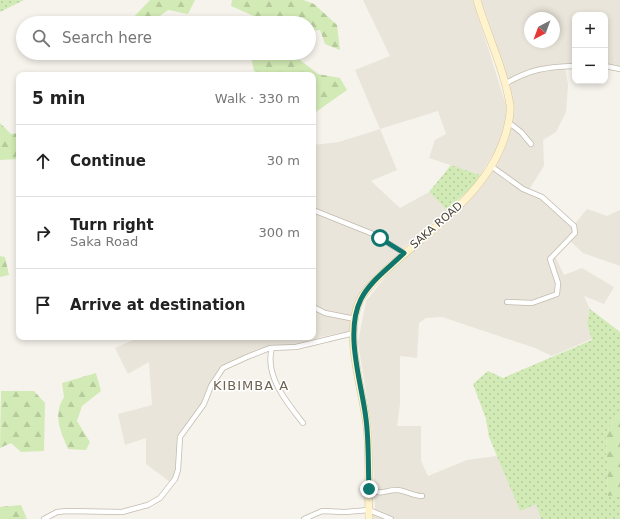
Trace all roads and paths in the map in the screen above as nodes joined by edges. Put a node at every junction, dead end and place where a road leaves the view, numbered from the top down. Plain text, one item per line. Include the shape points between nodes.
1 (477, 0) edge
2 (572, 66) edge
3 (608, 67) edge
4 (620, 69) edge
5 (505, 84) junction
6 (508, 122) junction
7 (530, 144) dead end
8 (491, 166) junction
9 (316, 211) edge
10 (404, 253) junction
11 (507, 302) dead end
12 (316, 308) edge
13 (355, 319) junction
14 (354, 333) junction
15 (272, 348) junction
16 (303, 423) dead end
17 (369, 489) junction
18 (422, 496) dead end
19 (369, 510) junction
20 (44, 519) edge
21 (304, 519) edge
22 (369, 519) edge
23 (391, 519) edge

1 - 5 main road, SAKA ROAD
2 - 5 street via 549,67 523,73
3 - 4 street
5 - 6 main road, SAKA ROAD via 510,105
6 - 7 street via 521,132
6 - 8 main road, SAKA ROAD via 502,147
8 - 10 main road, SAKA ROAD via 473,193
8 - 11 street via 523,189 542,197 574,226 575,233 550,258 558,283 557,294 532,303
9 - 10 street via 373,234
10 - 13 main road, SAKA ROAD via 368,288 361,299
12 - 13 street via 325,313
13 - 14 main road, SAKA ROAD
14 - 15 street via 296,347
14 - 17 main road, SAKA ROAD via 367,431
15 - 16 street via 269,358 275,378 283,396
15 - 20 street via 223,368 211,386 204,404 180,437 178,470 169,489 160,498 148,505 122,512 75,510 58,512
17 - 18 street via 379,494 396,490 413,496
17 - 19 main road, SAKA ROAD
19 - 21 street via 322,511
19 - 22 main road, SAKA ROAD
19 - 23 street

